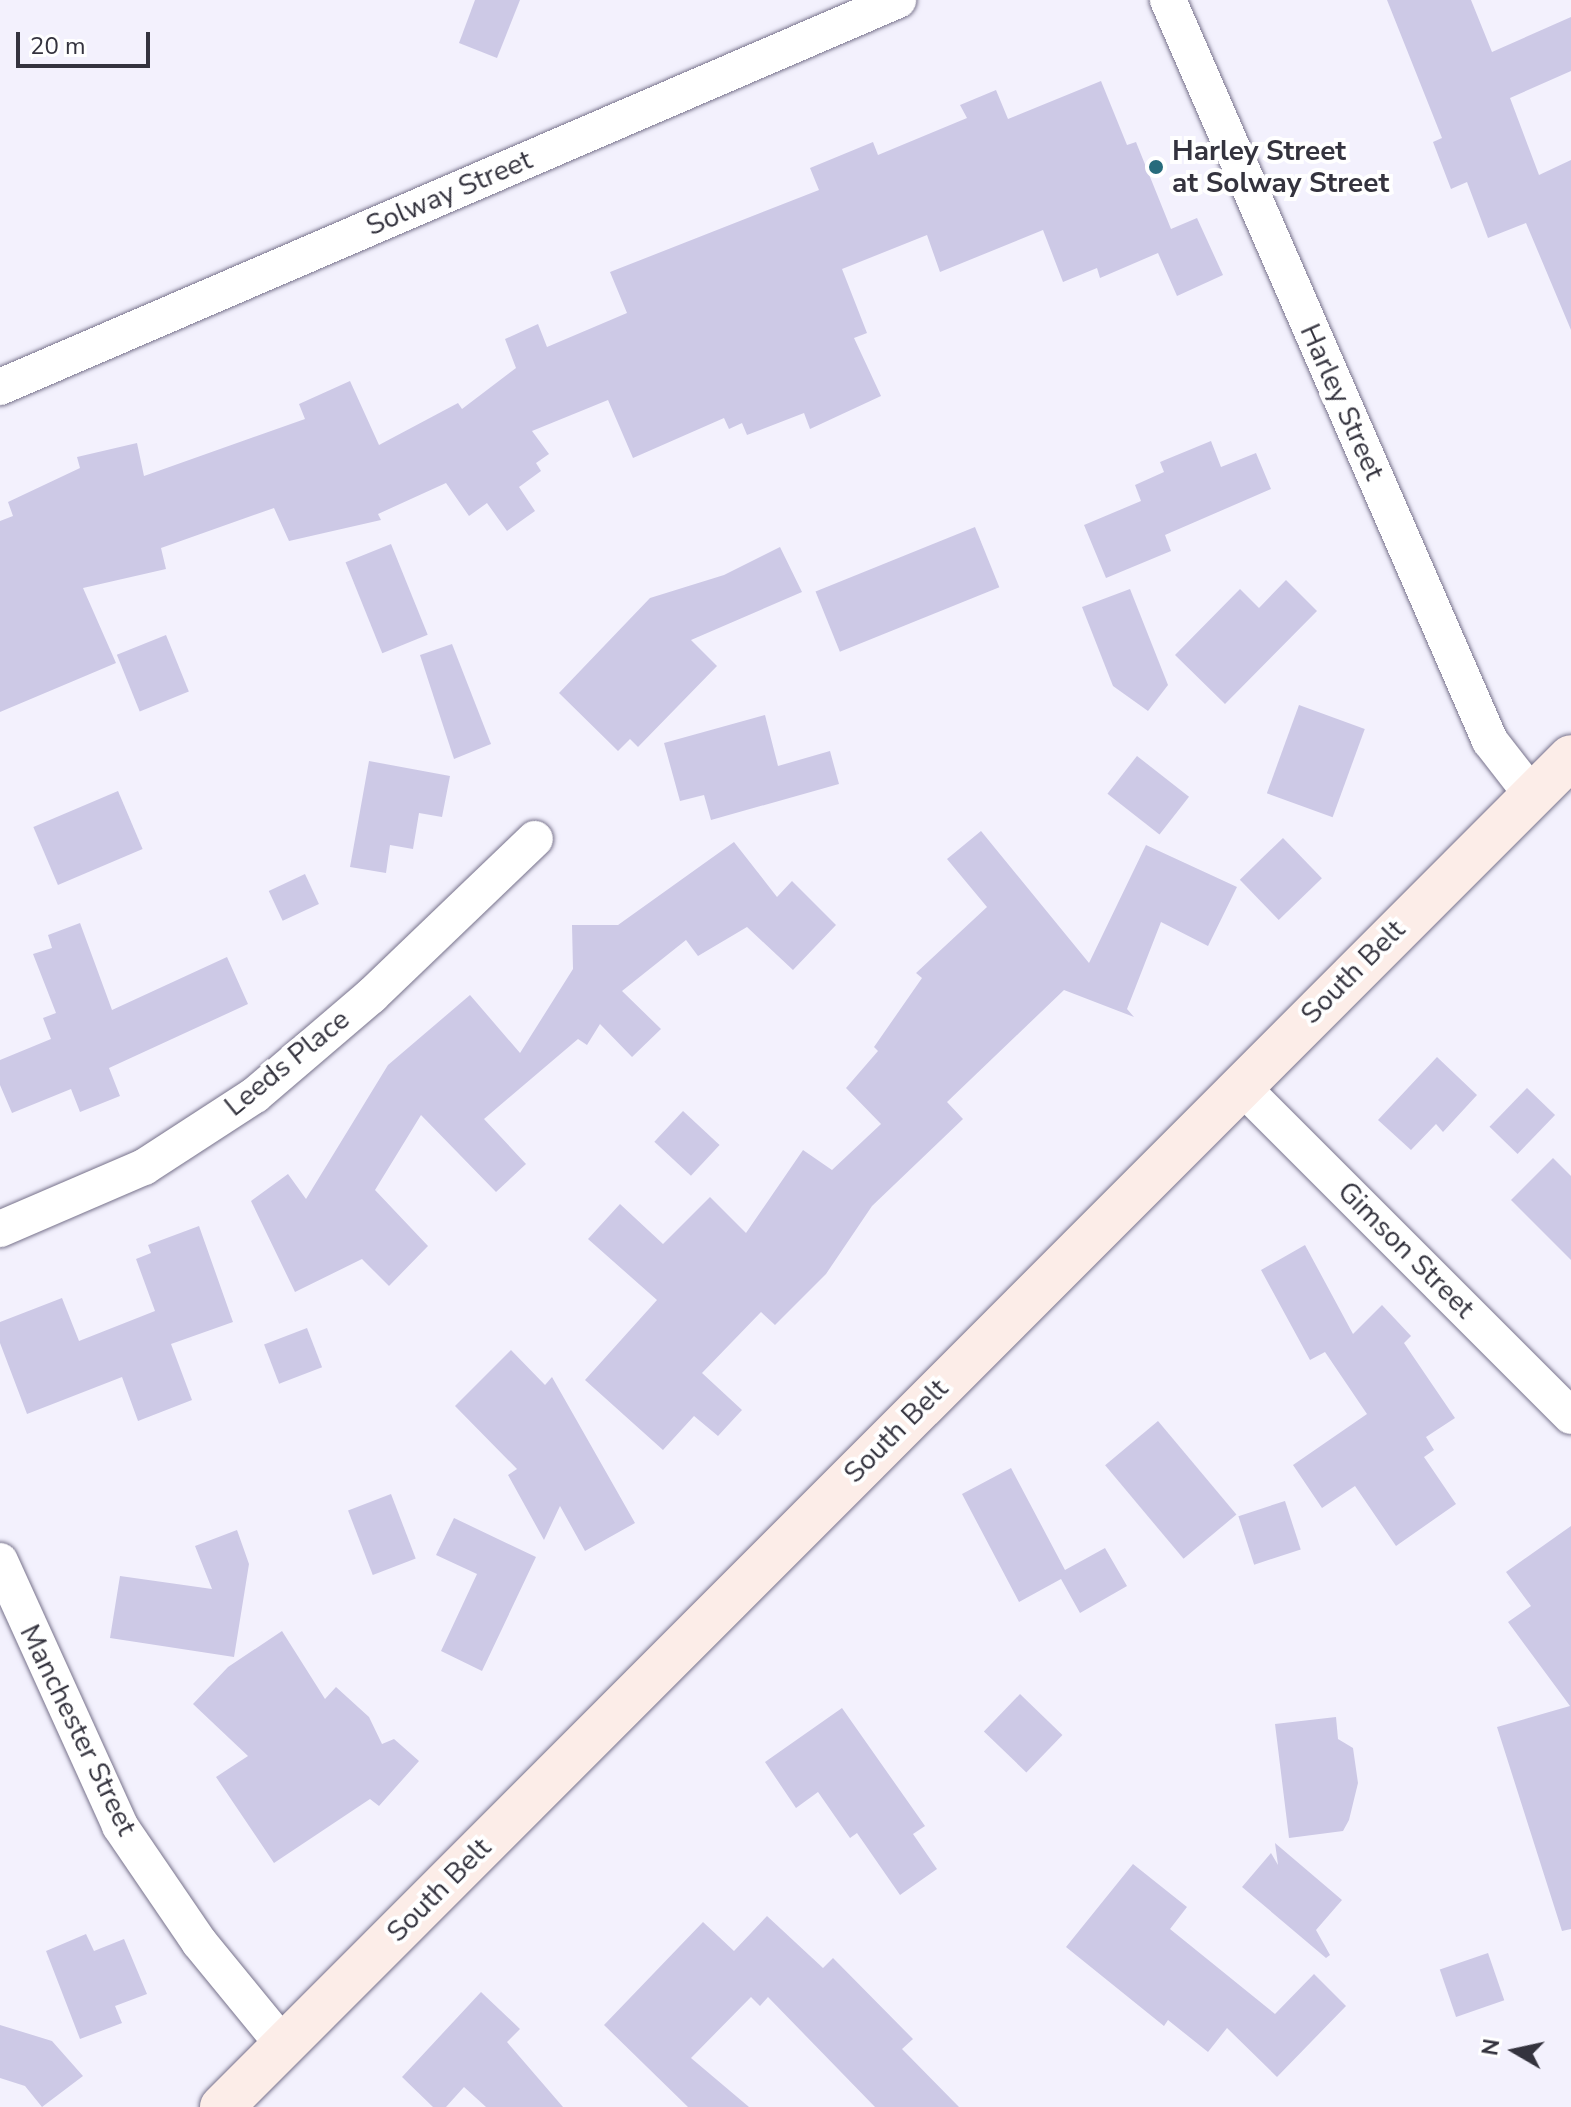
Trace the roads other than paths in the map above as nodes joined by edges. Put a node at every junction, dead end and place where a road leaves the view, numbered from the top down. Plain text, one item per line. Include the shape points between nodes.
1 (898, 0) edge
2 (1168, 0) edge
3 (0, 387) edge
4 (1571, 757) edge
5 (1532, 795) junction
6 (535, 839) dead end
7 (1240, 1085) junction
8 (0, 1229) edge
9 (1571, 1416) edge
10 (0, 1561) edge
11 (284, 2046) junction
12 (222, 2107) edge

1 - 3 street, Solway Street
2 - 5 street, Harley Street via 1490,741
4 - 5 street, South Belt
5 - 7 street, South Belt
6 - 8 street, Leeds Place via 371,996 255,1095 144,1167
7 - 9 street, Gimson Street
7 - 11 street, South Belt
10 - 11 street, Manchester Street via 120,1826 199,1942
11 - 12 street, South Belt

